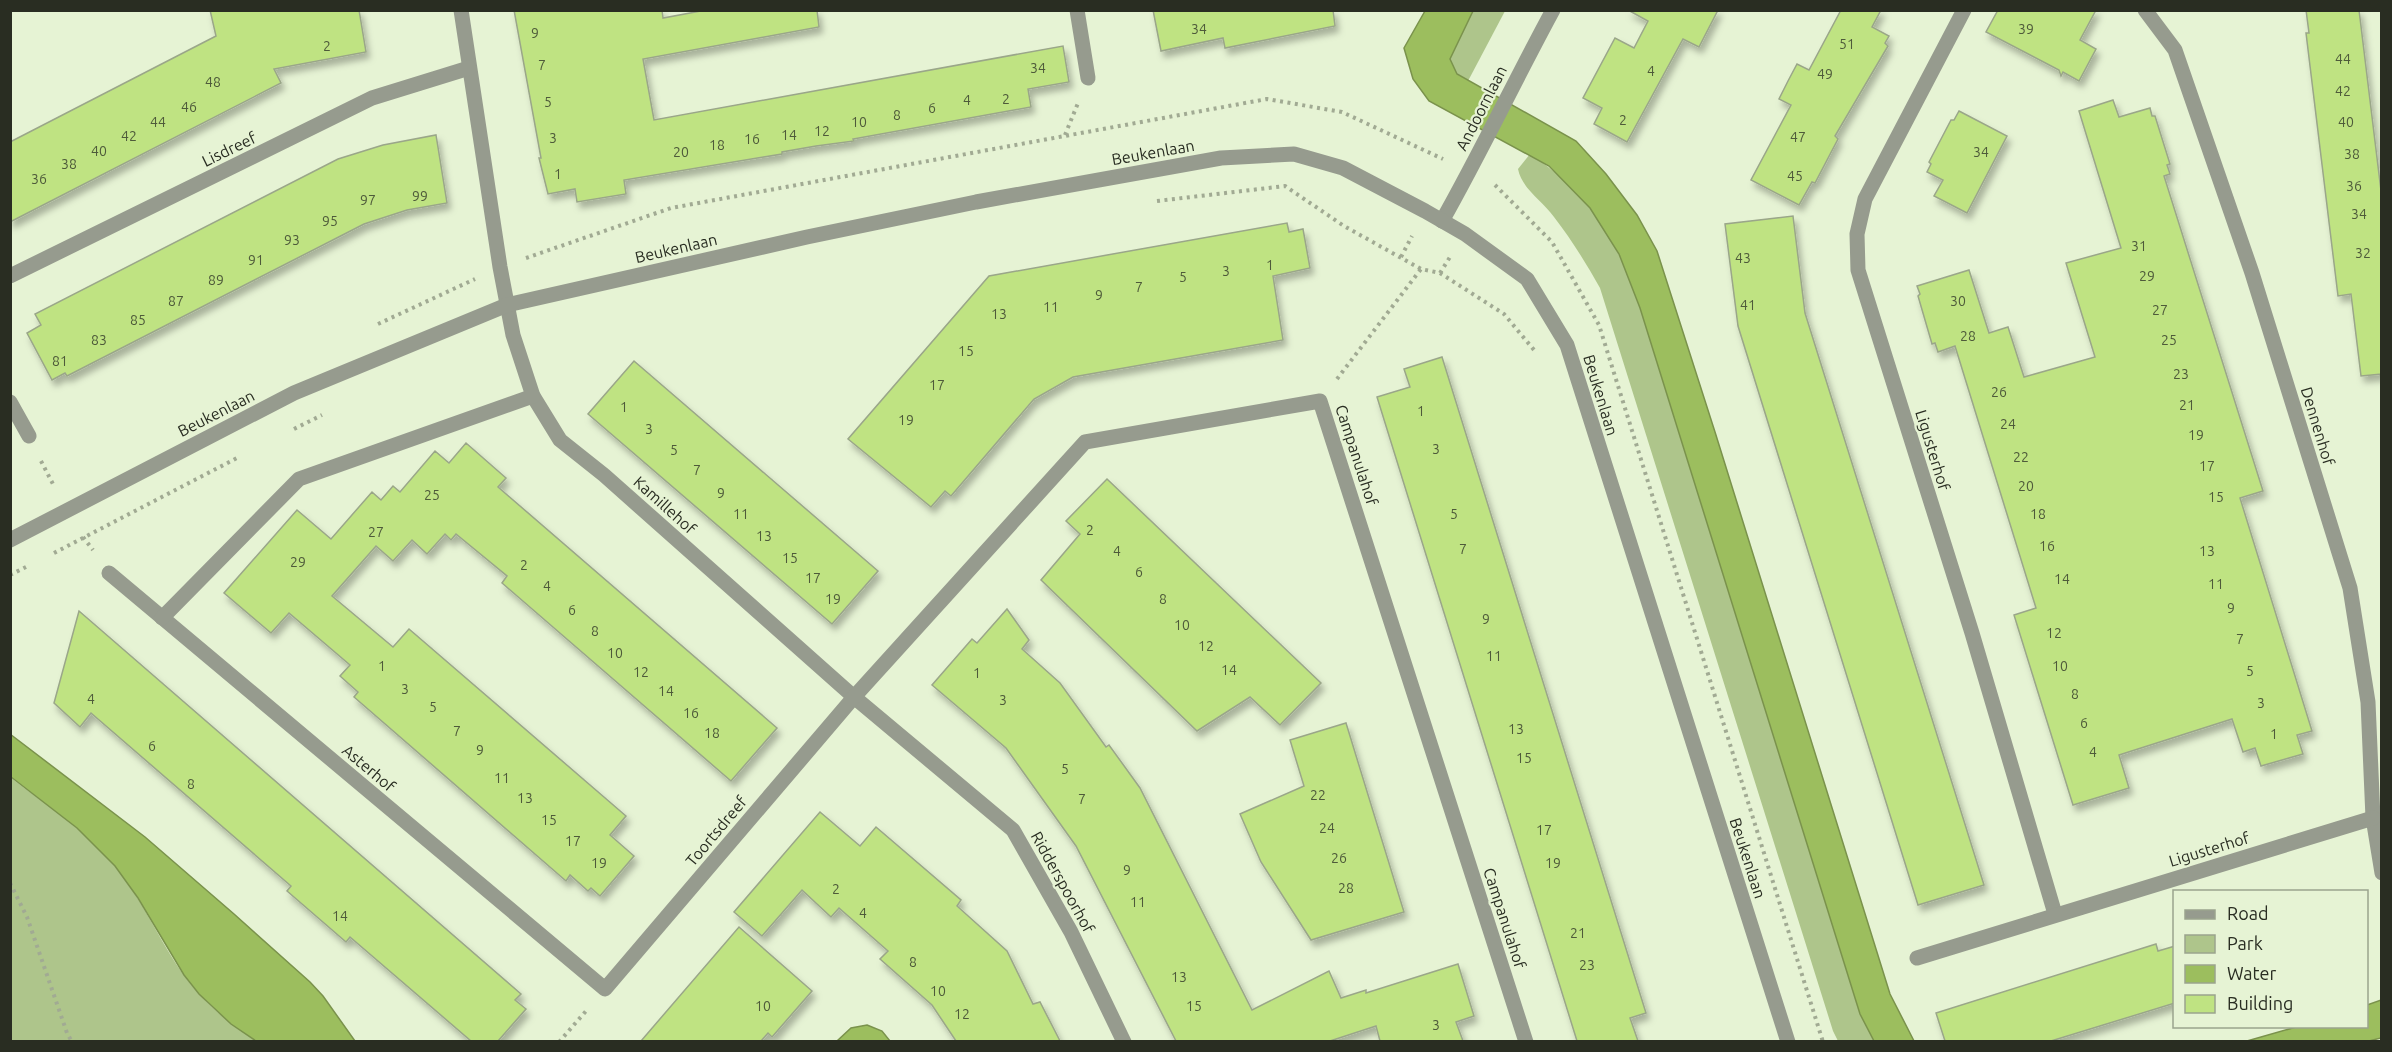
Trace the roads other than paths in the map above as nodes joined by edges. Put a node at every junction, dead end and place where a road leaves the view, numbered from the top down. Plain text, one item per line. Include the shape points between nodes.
1 (461, 10) edge
2 (1077, 10) edge
3 (1553, 10) edge
4 (1964, 10) edge
5 (2145, 10) edge
6 (469, 68) junction
7 (1088, 78) road end
8 (1442, 221) junction
9 (10, 276) edge
10 (507, 305) junction
11 (533, 396) junction
12 (10, 402) edge
13 (28, 436) road end
14 (10, 540) edge
15 (109, 573) road end
16 (162, 618) junction
17 (854, 697) junction
18 (2375, 701) edge
19 (2373, 818) junction
20 (2382, 873) edge
21 (2055, 914) junction
22 (1917, 958) dead end
23 (605, 989) joint
24 (1124, 1041) edge
25 (1526, 1041) edge
26 (1788, 1041) edge

1 - 6 street
2 - 7 street
3 - 8 street, Andoornlaan
4 - 21 street, Ligusterhof via 1865,199 1857,234 1858,270
5 - 18 street, Dennenhof via 2175,50 2252,273 2350,588
6 - 9 street, Lisdreef via 372,98
6 - 10 street
8 - 10 street, Beukenlaan via 1343,168 1294,154 1221,158 807,237
8 - 26 street, Beukenlaan via 1527,279 1567,345
10 - 11 street, Kamillehof
10 - 14 street, Beukenlaan via 294,393
11 - 16 street via 299,479
11 - 17 street, Kamillehof via 560,440
12 - 13 street
15 - 16 street, Asterhof
16 - 23 street, Asterhof
17 - 23 street, Toortsdreef
17 - 24 street, Ridderspoorhof via 1013,830 1071,932
17 - 25 street, Campanulahof via 1085,442 1320,401
18 - 19 street, Dennenhof
19 - 20 street, Dennenhof
19 - 21 street, Ligusterhof
21 - 22 street, Ligusterhof

